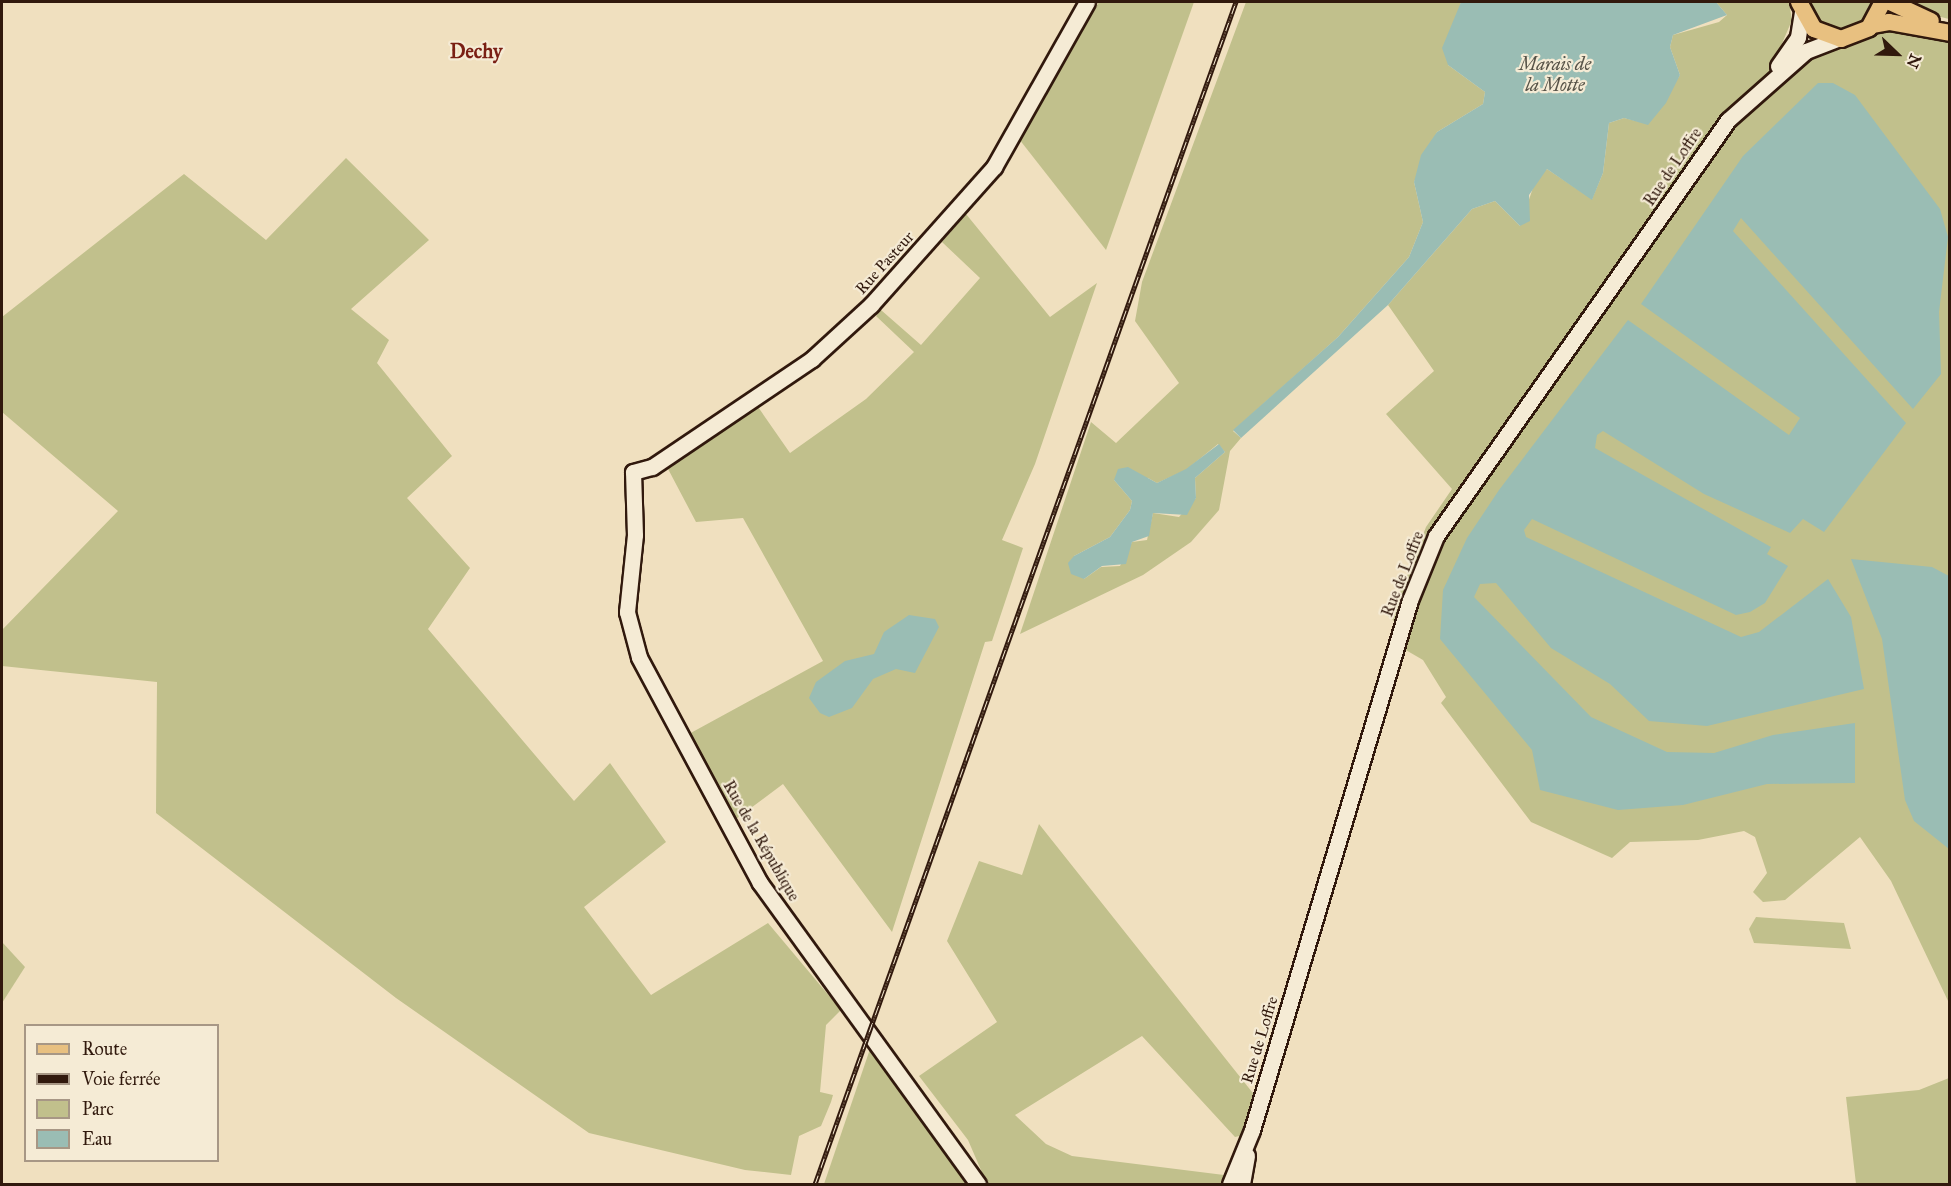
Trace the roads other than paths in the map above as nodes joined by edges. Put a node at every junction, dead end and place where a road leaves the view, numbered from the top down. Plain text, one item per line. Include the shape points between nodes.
1 (1087, 2) edge
2 (1883, 2) edge
3 (1890, 2) edge
4 (1800, 7) edge
5 (1872, 25) junction
6 (1950, 26) edge
7 (1950, 33) edge
8 (1838, 39) junction
9 (1766, 82) junction
10 (633, 472) joint
11 (1252, 1130) junction
12 (978, 1185) edge
13 (1230, 1185) edge
14 (1242, 1185) edge

1 - 10 street, Rue Pasteur via 994,167 876,300 812,359 652,467
2 - 5 main road
3 - 6 main road
4 - 8 main road via 1818,32
4 - 9 street, Rue de Loffre via 1796,41
5 - 7 main road
5 - 8 main road via 1857,35
8 - 9 street, Rue de Loffre via 1806,51
9 - 11 street, Rue de Loffre via 1709,144 1478,470 1427,554
10 - 12 street, Rue de la République via 635,535 627,612 639,657 760,883
11 - 13 street, Rue de Loffre
11 - 14 street, Rue de Loffre

